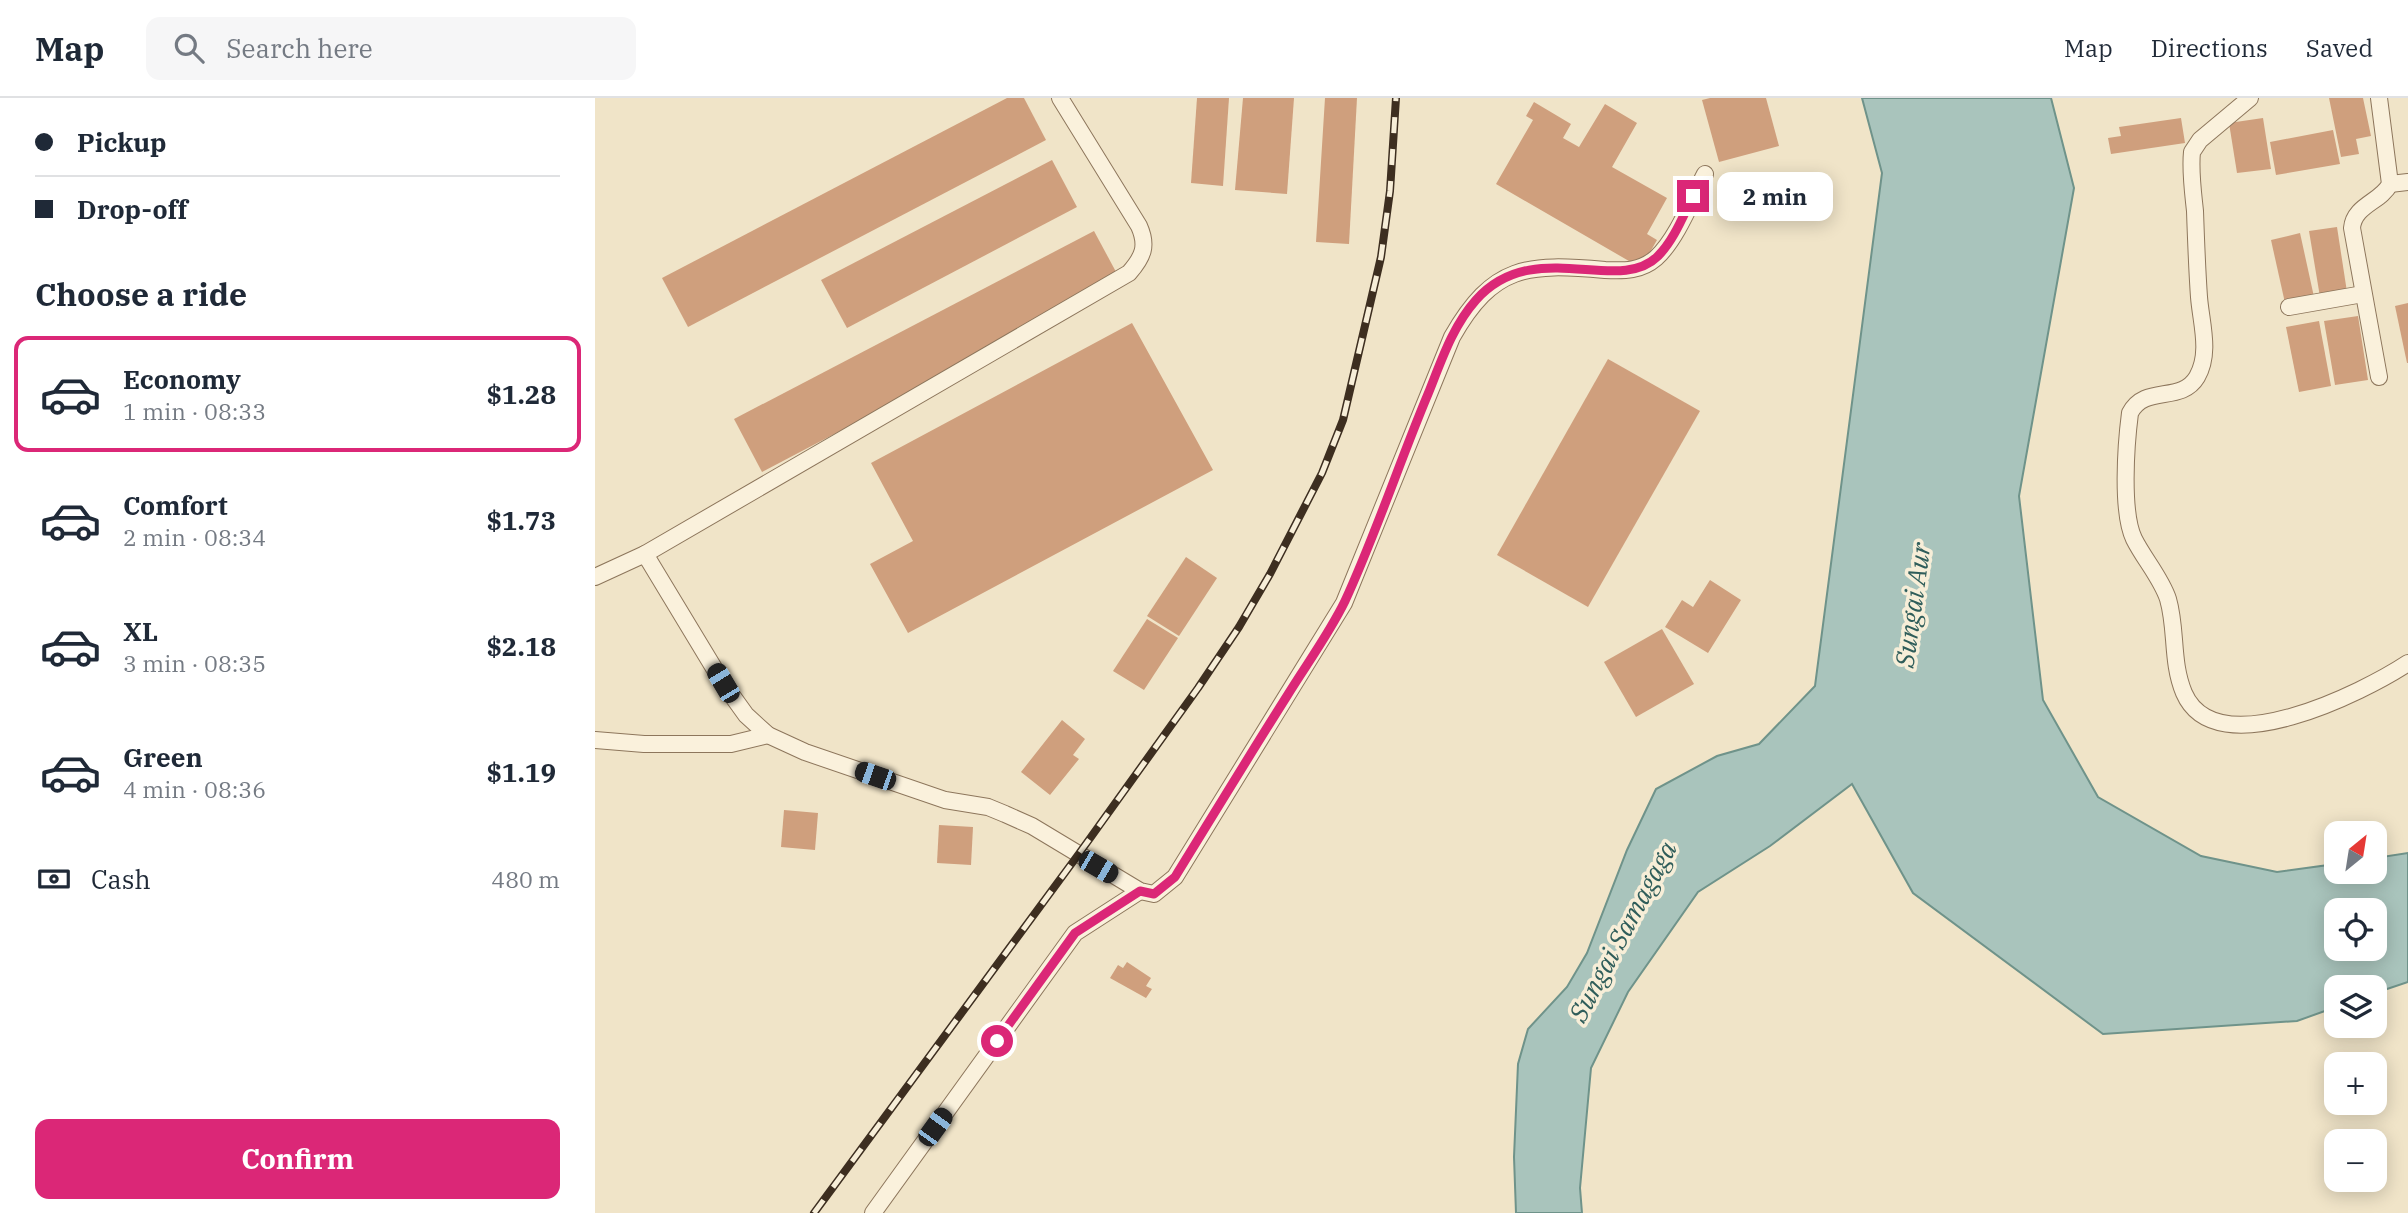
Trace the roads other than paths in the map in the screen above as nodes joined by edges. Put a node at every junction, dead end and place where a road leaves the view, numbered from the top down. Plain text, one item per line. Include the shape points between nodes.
1 (1059, 98) edge
2 (2250, 98) edge
3 (2379, 98) edge
4 (1705, 174) dead end
5 (2408, 182) edge
6 (2390, 184) junction
7 (2364, 294) junction
8 (2289, 307) dead end
9 (2379, 377) dead end
10 (645, 554) junction
11 (595, 577) edge
12 (2408, 663) edge
13 (768, 735) junction
14 (595, 740) edge
15 (1140, 891) junction
16 (873, 1213) edge

1 - 10 lane via 1144,237 1145,250 1129,273
2 - 12 lane via 2205,135 2192,152 2202,368 2187,387 2141,399 2130,413 2127,520 2168,598 2174,659 2184,693 2203,716 2237,723 2289,717 2336,702
3 - 6 lane
4 - 15 lane via 1669,241 1643,267 1528,270 1495,283 1475,301 1452,337 1344,603 1175,877 1154,894
5 - 6 lane
6 - 7 lane via 2352,223
7 - 8 lane
7 - 9 lane
10 - 11 lane
10 - 13 lane via 723,683 746,715
13 - 14 lane via 731,744
13 - 15 lane via 945,800 1005,814
15 - 16 lane via 1075,933

